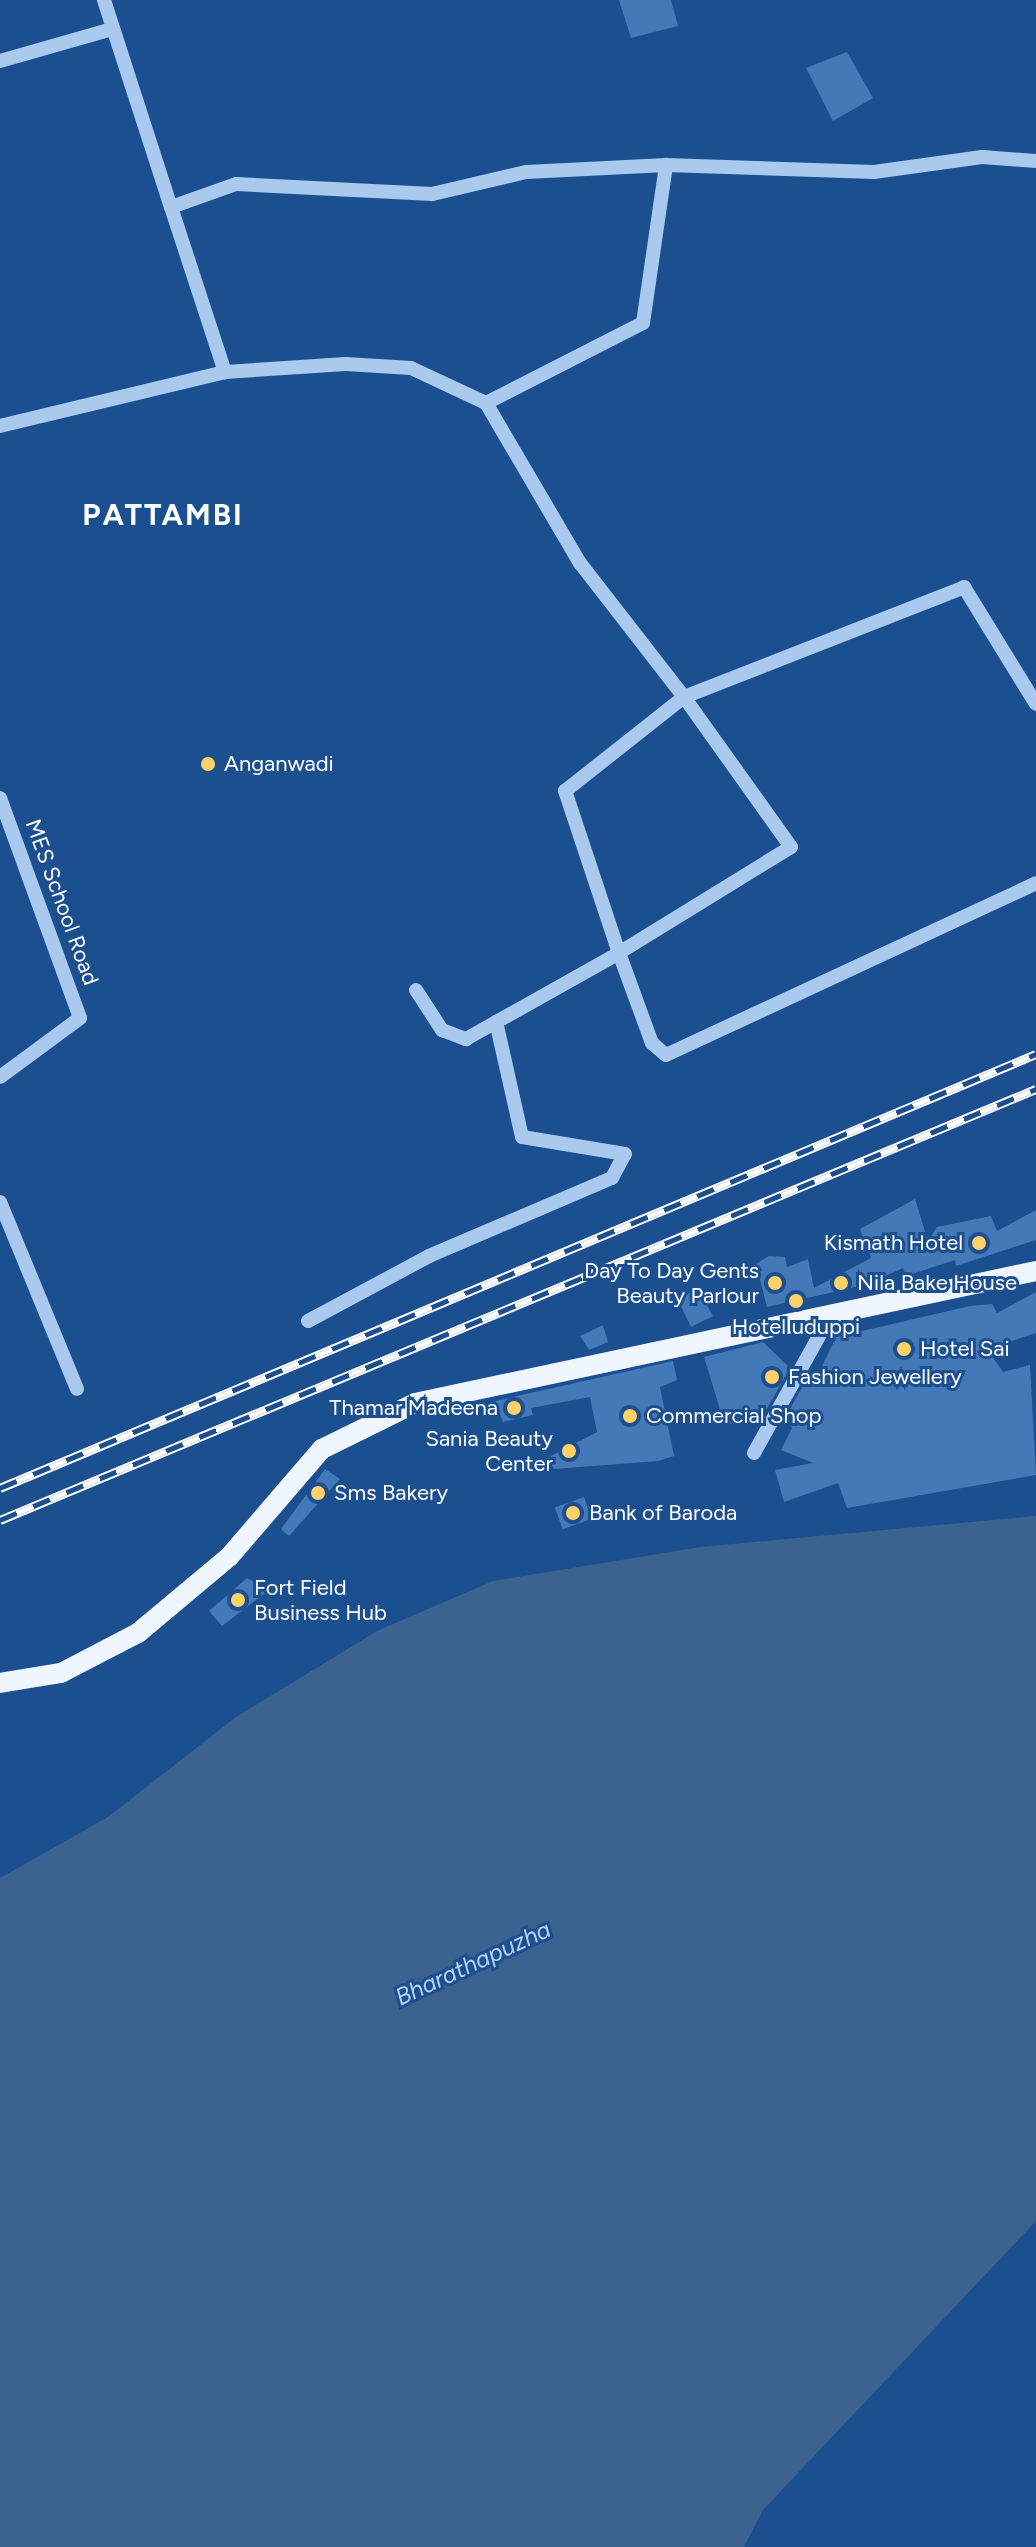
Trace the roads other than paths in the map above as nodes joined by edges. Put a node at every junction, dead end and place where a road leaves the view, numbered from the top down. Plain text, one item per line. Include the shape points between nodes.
1 (104, 0) edge
2 (109, 30) junction
3 (0, 61) edge
4 (1036, 161) edge
5 (666, 165) junction
6 (171, 207) junction
7 (225, 372) junction
8 (486, 403) junction
9 (0, 426) edge
10 (684, 697) junction
11 (1036, 704) edge
12 (0, 798) edge
13 (1036, 883) edge
14 (619, 953) junction
15 (416, 990) dead end
16 (496, 1022) junction
17 (0, 1077) edge
18 (0, 1202) edge
19 (1036, 1271) edge
20 (832, 1313) junction
21 (308, 1321) dead end
22 (77, 1389) dead end
23 (754, 1453) dead end
24 (0, 1683) edge

1 - 2 street
2 - 3 street
2 - 6 street
4 - 5 street via 982,157 874,172
5 - 6 street via 526,172 432,194 236,184
5 - 8 street via 643,323
6 - 7 street
7 - 8 street via 346,364 411,368
7 - 9 street
8 - 10 street via 580,563
10 - 11 street via 964,587
10 - 14 street via 565,791
10 - 14 street via 791,847
12 - 17 street, MES School Road via 33,873 80,1018
13 - 14 street via 666,1055 652,1043
14 - 16 street
15 - 16 street via 442,1030 466,1039
16 - 21 street via 522,1137 625,1154 612,1178 429,1256
18 - 22 street
19 - 20 main road
20 - 23 street
20 - 24 main road via 415,1403 322,1449 229,1557 138,1633 61,1673

